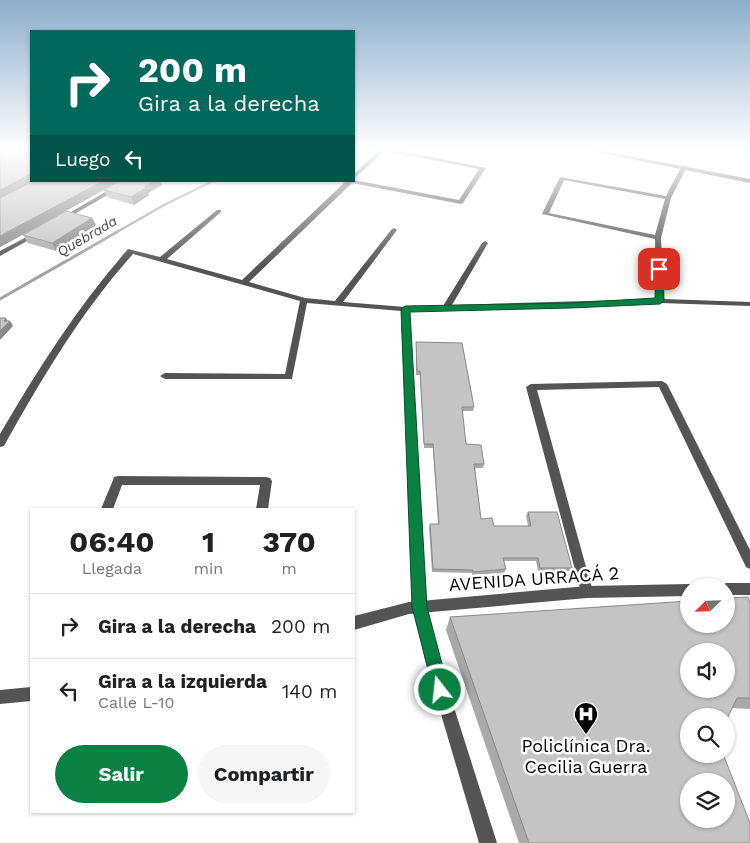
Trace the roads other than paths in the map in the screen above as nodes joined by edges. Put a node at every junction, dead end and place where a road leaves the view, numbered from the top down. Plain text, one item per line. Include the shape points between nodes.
1 (116, 188) edge
2 (343, 188) edge
3 (390, 188) edge
4 (470, 188) edge
5 (557, 188) edge
6 (617, 188) edge
7 (673, 188) edge
8 (668, 198) junction
9 (219, 211) dead end
10 (52, 225) edge
11 (43, 230) edge
12 (394, 230) dead end
13 (658, 238) junction
14 (485, 244) dead end
15 (0, 254) edge
16 (161, 260) junction
17 (243, 283) junction
18 (304, 300) junction
19 (660, 301) junction
20 (337, 304) junction
21 (750, 304) edge
22 (446, 308) junction
23 (405, 309) junction
24 (165, 376) dead end
25 (0, 443) edge
26 (107, 508) edge
27 (262, 508) edge
28 (750, 563) edge
29 (750, 589) edge
30 (680, 590) edge
31 (735, 590) edge
32 (587, 592) junction
33 (420, 607) junction
34 (355, 623) edge
35 (30, 694) edge
36 (0, 697) edge
37 (488, 843) edge

1 - 10 street
2 - 17 street
3 - 4 street via 462,202
5 - 13 street via 545,214
6 - 8 street
7 - 8 street
8 - 13 street
9 - 16 street
11 - 15 street
12 - 20 street
13 - 19 street
14 - 22 street
16 - 17 street
16 - 25 street via 131,251 103,280 46,363
17 - 18 street
18 - 20 street
18 - 24 street via 288,377
19 - 21 street
19 - 22 street
20 - 23 street
22 - 23 street
23 - 33 street
26 - 27 street via 118,480 128,480 266,481
28 - 32 street via 662,384 531,387
29 - 31 street
30 - 32 street, AVENIDA URRACÁ 2
32 - 33 street, AVENIDA URRACÁ 2
33 - 34 street, AVENIDA URRACÁ 2
33 - 37 street via 439,686
35 - 36 street

